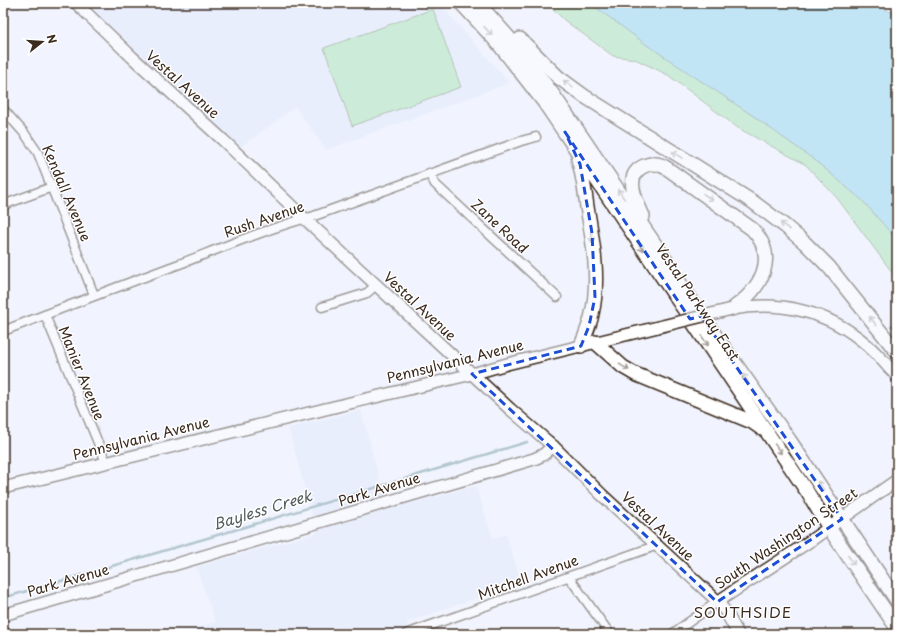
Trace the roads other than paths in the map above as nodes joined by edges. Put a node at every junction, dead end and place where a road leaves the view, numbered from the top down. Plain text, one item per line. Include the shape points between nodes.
1 (76, 3) edge
2 (461, 3) edge
3 (480, 5) edge
4 (3, 110) edge
5 (565, 132) junction
6 (536, 137) dead end
7 (429, 173) junction
8 (52, 187) junction
9 (3, 206) edge
10 (304, 218) junction
11 (665, 259) junction
12 (376, 285) junction
13 (94, 295) junction
14 (557, 296) dead end
15 (322, 307) dead end
16 (732, 309) junction
17 (45, 315) junction
18 (3, 331) edge
19 (594, 342) junction
20 (581, 346) junction
21 (897, 352) edge
22 (472, 374) junction
23 (897, 376) edge
24 (768, 434) junction
25 (553, 446) junction
26 (106, 462) junction
27 (897, 480) edge
28 (3, 488) edge
29 (842, 519) junction
30 (829, 528) junction
31 (658, 545) junction
32 (569, 577) junction
33 (897, 601) edge
34 (717, 602) junction
35 (3, 615) edge
36 (897, 628) edge
37 (406, 634) edge
38 (610, 634) edge
39 (672, 634) edge
40 (738, 634) edge

1 - 10 street, Vestal Avenue
2 -> 5 main road, Vestal Parkway East via 514,62
11 -> 3 main road, Vestal Parkway East via 554,96 518,48
21 -> 3 main road via 835,274 789,229 754,202 564,82 491,8
4 - 8 street, Kendall Avenue via 32,143
5 -> 20 main road via 581,169 595,268 593,313
5 -> 24 main road, Vestal Parkway East
6 - 7 street, Rush Avenue
7 - 10 street, Rush Avenue
7 - 14 street, Zane Road via 435,184
8 - 9 street
8 - 13 street, Kendall Avenue
10 - 12 street, Vestal Avenue
10 - 13 street, Rush Avenue
11 -> 16 main road via 638,206 633,188 636,172 652,164 668,169 746,224 759,238 765,257 762,276 749,295
29 -> 11 main road, Vestal Parkway East via 691,301
12 - 15 street via 367,293
12 - 22 street, Vestal Avenue
13 - 17 street, Rush Avenue
16 - 19 street, Pennsylvania Avenue, bridge
16 - 23 street, Pennsylvania Avenue via 779,306 821,316 862,341
17 - 18 street, Rush Avenue
17 - 26 street, Manier Avenue
19 - 20 street, Pennsylvania Avenue
19 -> 24 main road via 635,374 752,422
20 - 22 street, Pennsylvania Avenue
22 - 25 street, Vestal Avenue
22 - 26 street, Pennsylvania Avenue
24 -> 30 main road, Vestal Parkway East
25 - 31 street, Vestal Avenue
25 - 35 street, Park Avenue via 534,459
26 - 28 street, Pennsylvania Avenue
27 - 29 street, South Washington Street
29 - 30 street, South Washington Street
29 - 33 main road, Vestal Parkway East
30 - 34 street, South Washington Street
30 -> 36 main road, Vestal Parkway East
31 - 32 street, Mitchell Avenue
31 - 34 street, Vestal Avenue
32 - 37 street, Mitchell Avenue
32 - 38 street
34 - 39 street, South Washington Street
34 - 40 street, Vestal Avenue via 726,612

